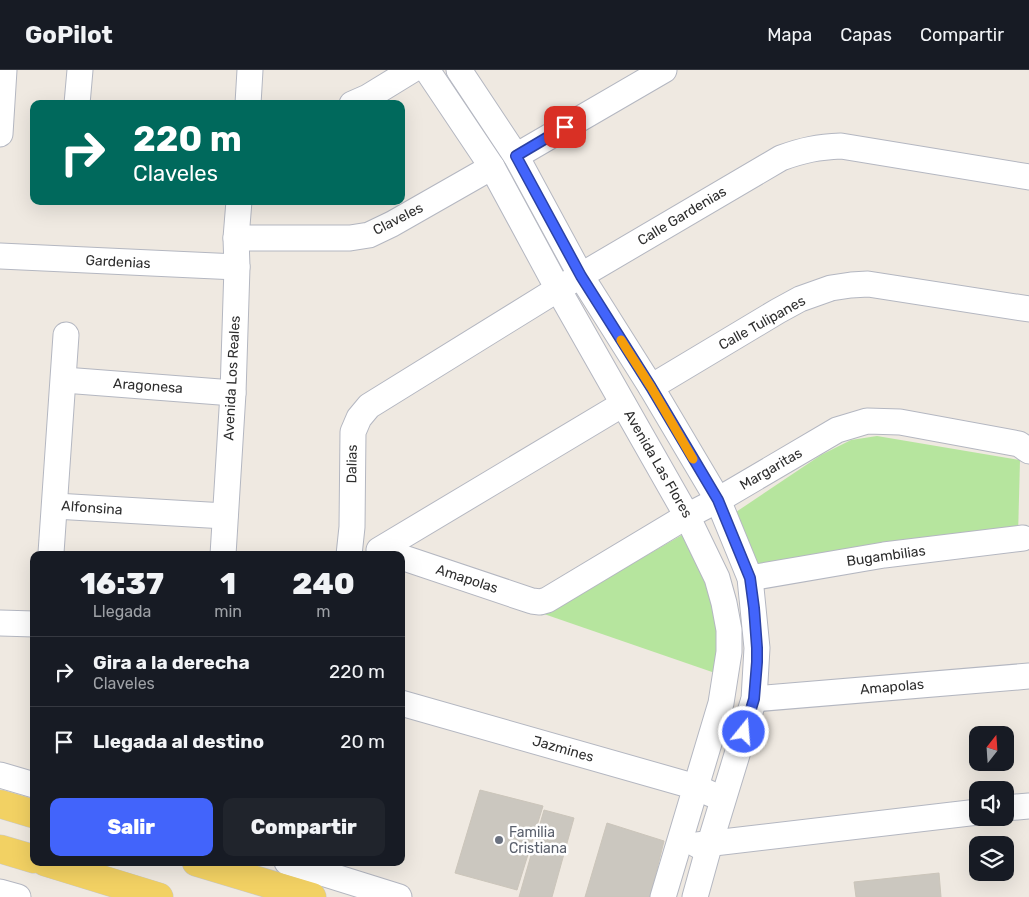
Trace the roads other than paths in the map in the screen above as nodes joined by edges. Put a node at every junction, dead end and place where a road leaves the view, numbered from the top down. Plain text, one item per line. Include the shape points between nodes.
1 (4, 70) edge
2 (80, 70) edge
3 (250, 70) edge
4 (412, 70) edge
5 (426, 70) edge
6 (459, 70) edge
7 (664, 70) edge
8 (77, 100) edge
9 (248, 100) edge
10 (360, 100) edge
11 (1, 104) edge
12 (0, 134) edge
13 (516, 156) junction
14 (492, 167) junction
15 (1029, 177) edge
16 (239, 205) edge
17 (236, 238) junction
18 (0, 256) edge
19 (237, 268) junction
20 (581, 276) junction
21 (558, 289) junction
22 (1029, 309) edge
23 (66, 335) dead end
24 (64, 380) junction
25 (651, 387) junction
26 (232, 393) junction
27 (623, 404) junction
28 (369, 406) joint
29 (1029, 451) edge
30 (718, 500) junction
31 (55, 506) junction
32 (225, 516) junction
33 (687, 516) junction
34 (352, 527) junction
35 (1027, 538) edge
36 (51, 551) edge
37 (223, 551) edge
38 (349, 551) edge
39 (384, 551) edge
40 (396, 551) edge
41 (405, 559) edge
42 (750, 578) junction
43 (532, 601) joint
44 (0, 623) edge
45 (30, 624) edge
46 (1029, 676) edge
47 (754, 699) junction
48 (405, 704) edge
49 (0, 775) edge
50 (30, 783) edge
51 (696, 787) junction
52 (724, 800) junction
53 (0, 804) edge
54 (1029, 806) edge
55 (1014, 807) edge
56 (30, 813) edge
57 (969, 813) edge
58 (710, 843) junction
59 (678, 848) junction
60 (0, 849) edge
61 (30, 858) edge
62 (58, 866) edge
63 (208, 866) edge
64 (300, 866) edge
65 (0, 892) edge
66 (18, 897) edge
67 (159, 897) edge
68 (312, 897) edge
69 (399, 897) edge
70 (663, 897) edge
71 (695, 897) edge

1 - 11 street
2 - 8 street
3 - 9 street
4 - 10 street
5 - 14 street, Avenida Las Flores
6 - 13 street
7 - 13 street
11 - 12 street
13 - 20 street
14 - 17 street, Claveles via 369,235 350,238
14 - 21 street, Avenida Las Flores
15 - 20 street, Calle Gardenias via 841,146 800,151 782,158
16 - 17 street, Avenida Los Reales
17 - 19 street, Avenida Los Reales
18 - 19 street, Gardenias
19 - 26 street, Avenida Los Reales
20 - 21 street, Calle Gardenias
20 - 25 street
21 - 27 street, Avenida Las Flores
21 - 28 street, Calle Gardenias
22 - 25 street, Calle Tulipanes via 868,284 831,288 778,311
23 - 24 street, Alfonsina
24 - 26 street, Aragonesa
24 - 31 street, Alfonsina
25 - 30 street
26 - 32 street, Avenida Los Reales
27 - 33 street, Avenida Las Flores
27 - 40 street
28 - 34 street, Dalias via 353,432
29 - 30 street, Margaritas via 1019,444 900,422 868,421 837,430
30 - 33 street, Margaritas
30 - 42 street
31 - 32 street, Alfonsina
31 - 36 street
32 - 37 street, Avenida Los Reales
33 - 43 street, Margaritas via 547,600
33 - 51 street, Avenida Las Flores via 717,578 729,630 721,702
34 - 38 street, Dalias
34 - 39 street, Amapolas via 365,542
35 - 42 street, Bugambilias via 884,555
41 - 43 street, Amapolas
42 - 47 street via 757,648
44 - 45 street
46 - 47 street, Amapolas
47 - 52 street
48 - 51 street, Jazmines
49 - 50 street
51 - 52 street, Jazmines
51 - 59 street, Avenida Las Flores
52 - 58 street
53 - 56 main road
54 - 55 street
57 - 58 street
58 - 59 street
58 - 71 street
59 - 70 street, Avenida Las Flores
60 - 61 main road
62 - 67 main road
63 - 68 main road
64 - 69 street
65 - 66 street

